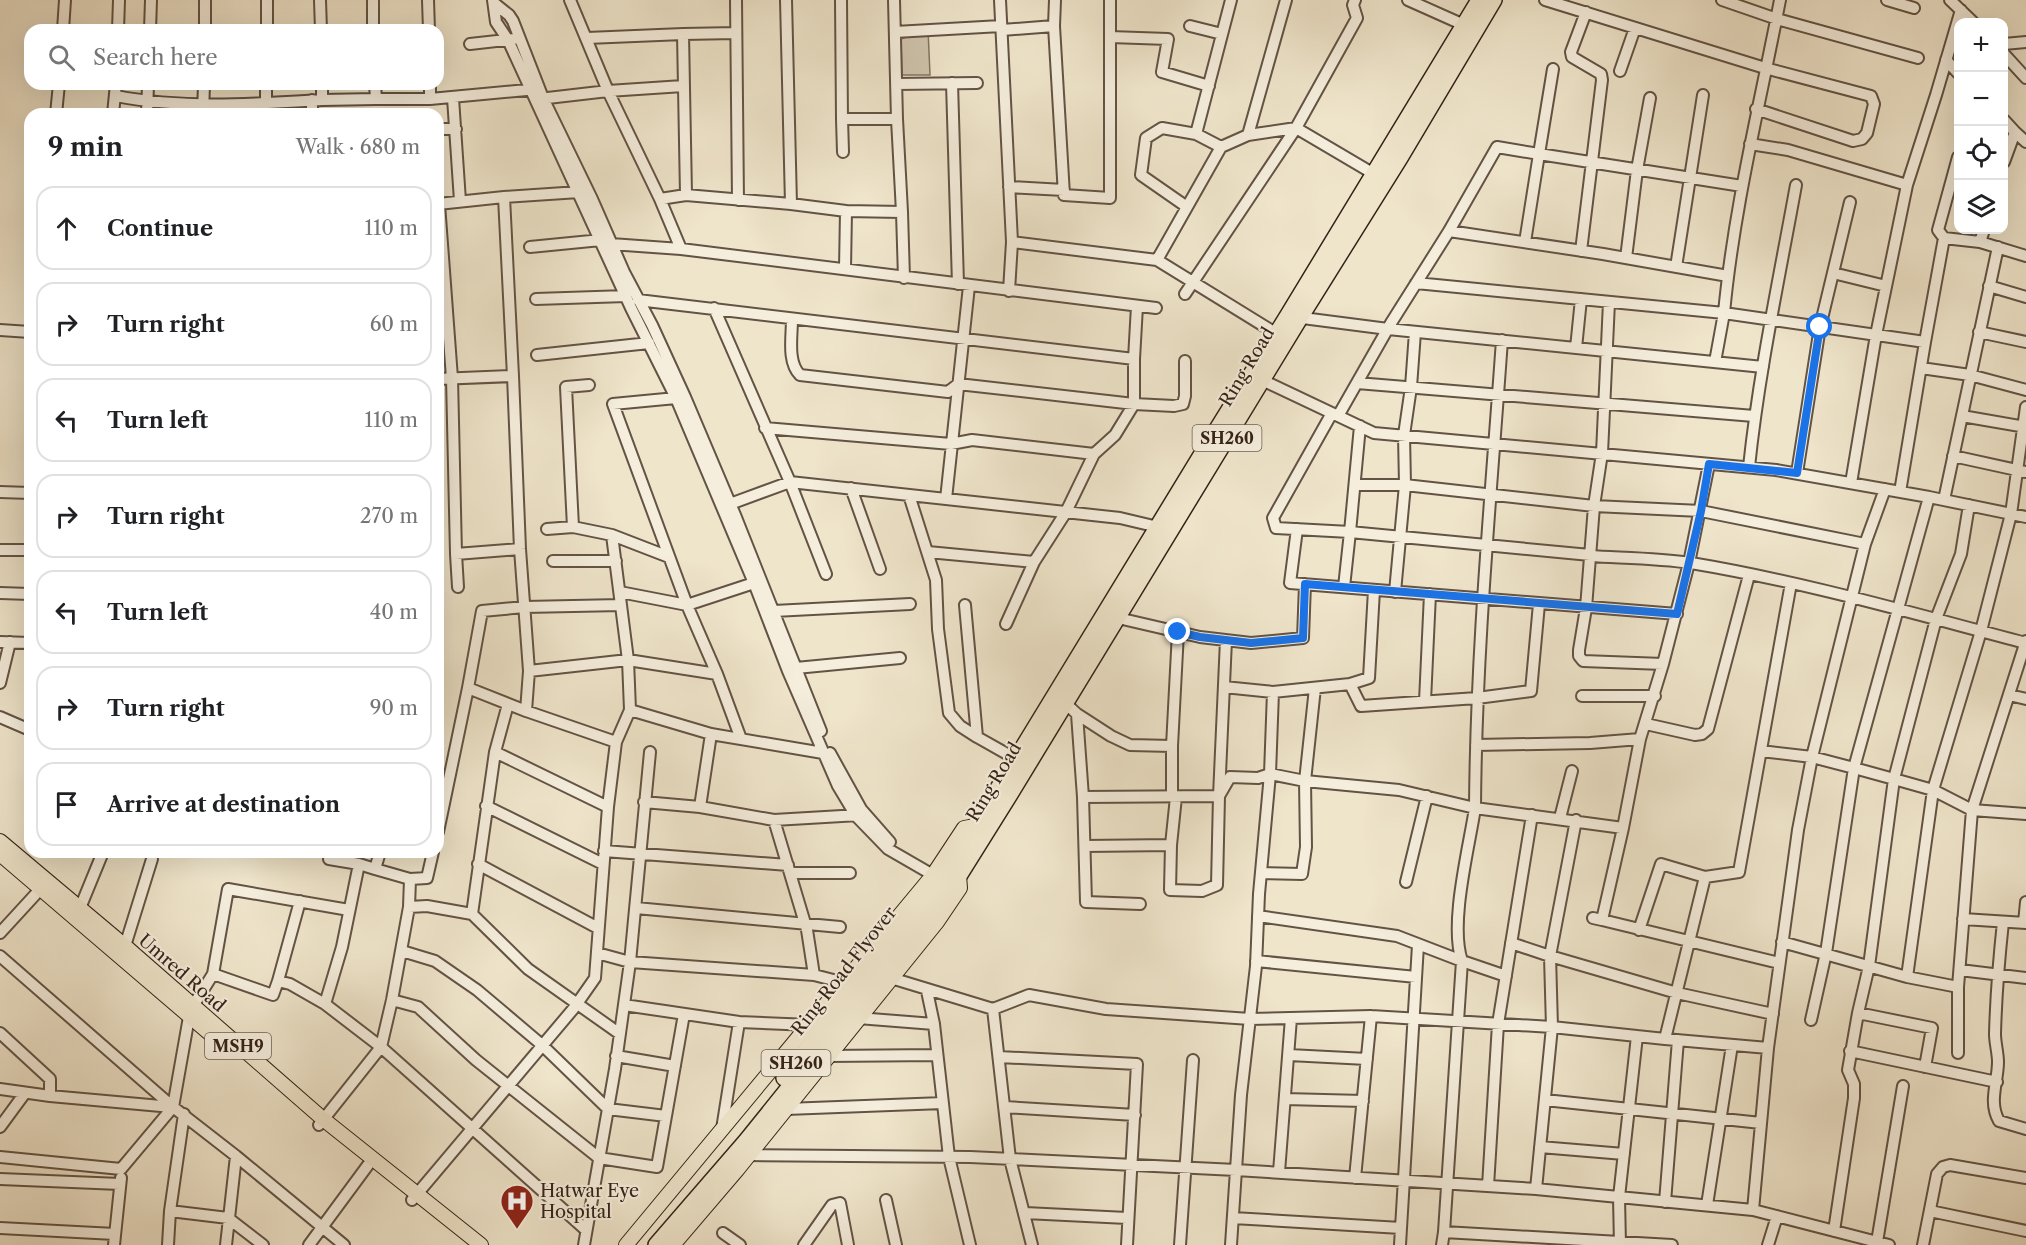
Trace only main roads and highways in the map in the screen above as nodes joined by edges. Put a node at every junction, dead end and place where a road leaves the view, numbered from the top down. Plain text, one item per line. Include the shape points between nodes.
1 (1479, 0) edge
2 (1494, 0) edge
3 (1294, 317) junction
4 (1060, 699) junction
5 (975, 826) junction
6 (0, 841) edge
7 (0, 854) edge
8 (959, 876) junction
9 (43, 885) junction
10 (78, 914) junction
11 (191, 1012) junction
12 (321, 1122) junction
13 (414, 1197) junction
14 (467, 1245) edge
15 (481, 1245) edge
16 (626, 1245) edge
17 (643, 1245) edge
18 (656, 1245) edge
19 (673, 1245) edge

1 - 3 highway, Ring Road / SH260
2 - 3 highway, Ring Road / SH260 via 1400,158
3 - 4 highway, Ring Road / SH260 via 1262,380 1118,618
3 - 4 highway, Ring Road / SH260 via 1277,334 1158,527
4 - 5 highway, Ring Road / SH260 via 1016,759
4 - 8 highway, Ring Road / SH260 via 1010,796
5 - 16 main road via 964,828 933,875
5 - 17 highway, Ring Road Flyover / SH260 via 938,883 813,1042
6 - 9 main road, Umred Road / MSH9
7 - 9 main road
8 - 18 highway, Ring Road Flyover / SH260 via 746,1141
8 - 19 main road via 960,888 937,922
9 - 10 main road, Umred Road / MSH9
10 - 11 main road via 155,986
10 - 11 main road, Umred Road / MSH9 via 125,946
11 - 12 main road, Umred Road / MSH9
12 - 13 main road, Umred Road / MSH9
12 - 13 main road via 368,1165
13 - 14 main road
13 - 15 main road, Umred Road / MSH9

